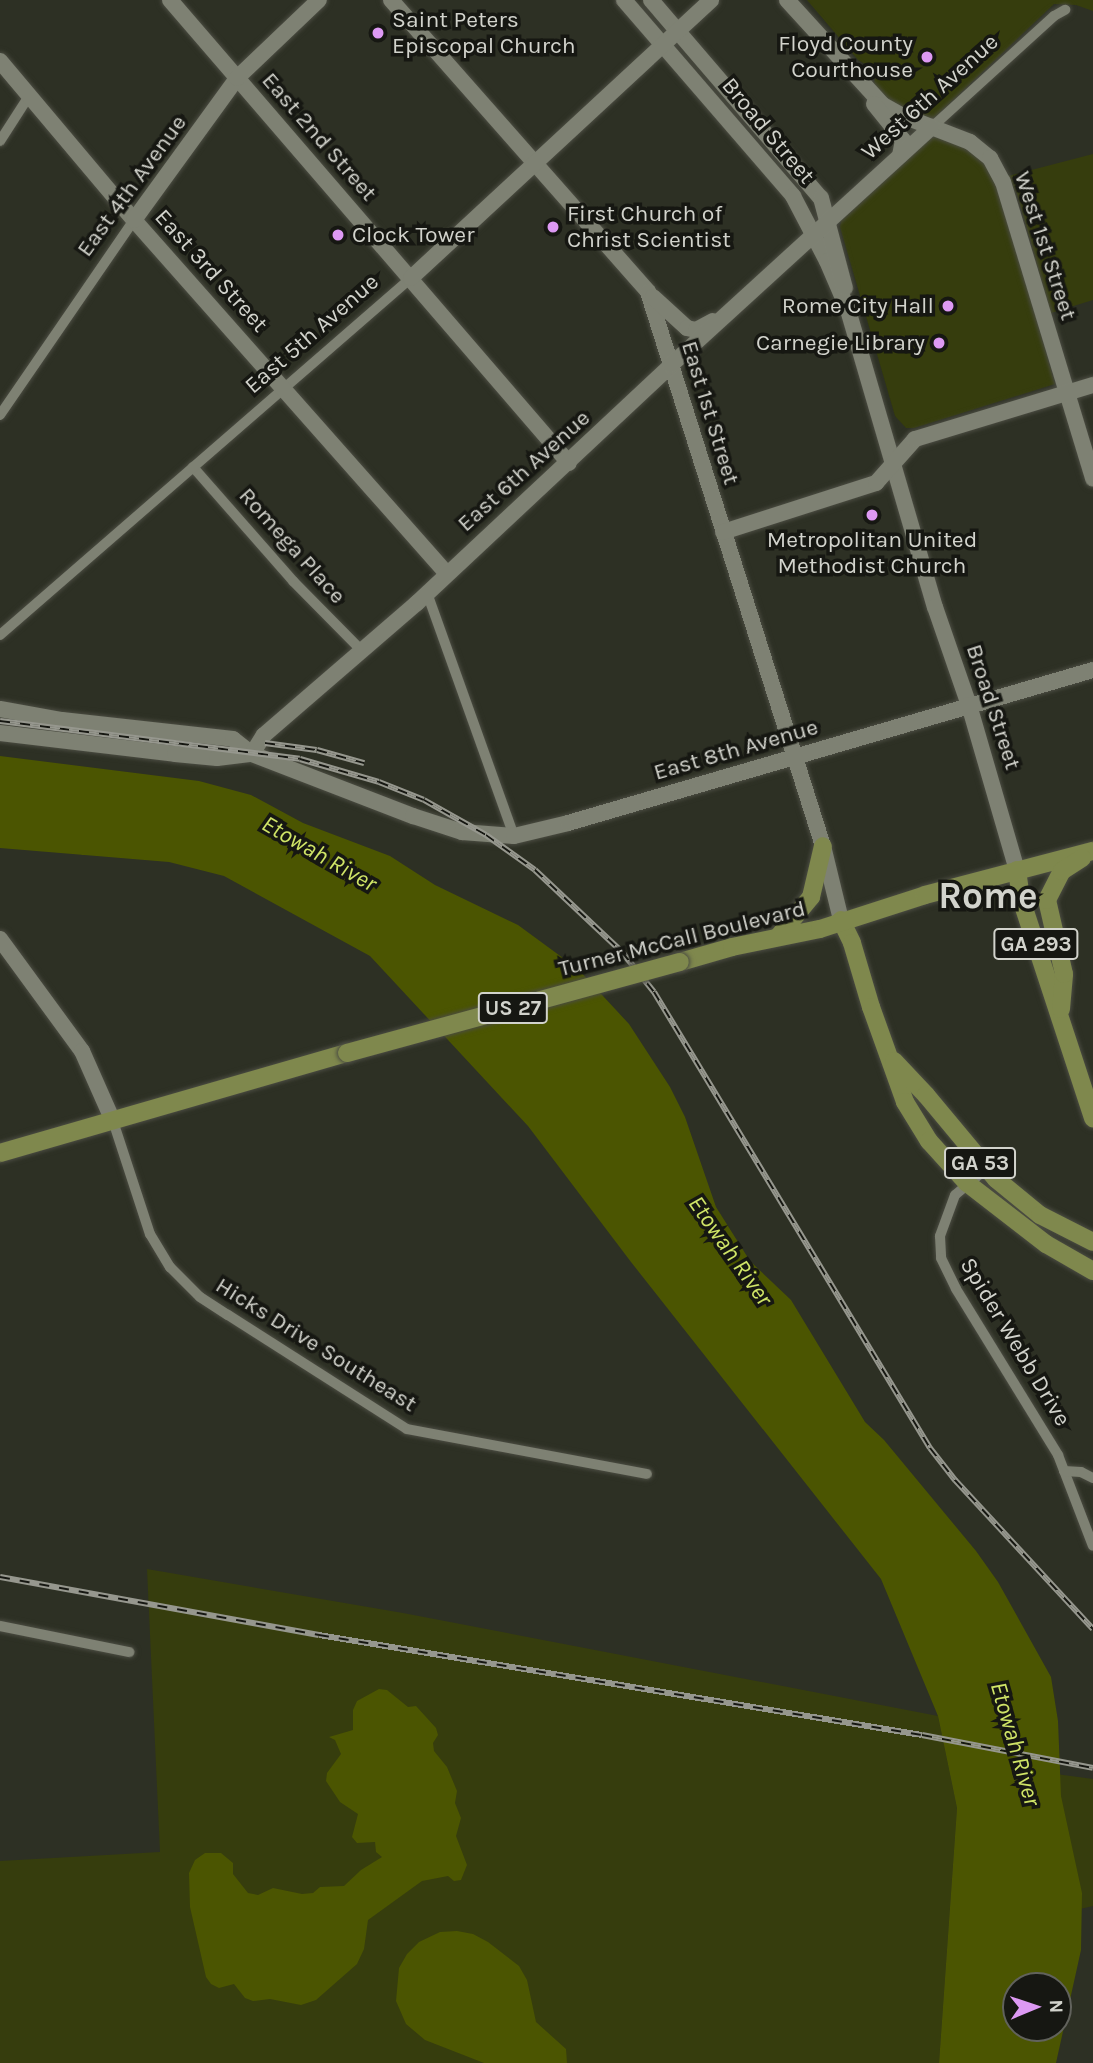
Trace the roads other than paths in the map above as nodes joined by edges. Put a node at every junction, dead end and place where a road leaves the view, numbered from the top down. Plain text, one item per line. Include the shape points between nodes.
1 (170, 0) edge
2 (319, 0) edge
3 (391, 0) edge
4 (624, 0) edge
5 (651, 0) edge
6 (711, 0) edge
7 (787, 0) edge
8 (1065, 10) dead end
9 (678, 31) junction
10 (663, 45) junction
11 (0, 61) edge
12 (237, 78) junction
13 (864, 87) junction
14 (29, 96) junction
15 (932, 127) junction
16 (0, 141) edge
17 (900, 156) junction
18 (535, 162) junction
19 (134, 220) junction
20 (828, 221) junction
21 (813, 235) junction
22 (411, 278) junction
23 (648, 292) junction
24 (739, 305) junction
25 (848, 310) junction
26 (671, 365) junction
27 (1093, 385) edge
28 (285, 387) junction
29 (1067, 393) junction
30 (0, 415) edge
31 (569, 463) junction
32 (894, 464) junction
33 (193, 467) junction
34 (1093, 479) edge
35 (723, 532) junction
36 (446, 573) junction
37 (427, 593) junction
38 (0, 635) edge
39 (362, 651) junction
40 (1093, 670) edge
41 (969, 705) junction
42 (0, 709) edge
43 (0, 733) edge
44 (252, 754) junction
45 (795, 757) junction
46 (514, 836) junction
47 (823, 846) junction
48 (1092, 852) edge
49 (1017, 870) junction
50 (841, 920) junction
51 (778, 937) junction
52 (0, 939) edge
53 (1060, 1016) junction
54 (890, 1057) junction
55 (1093, 1118) edge
56 (113, 1121) junction
57 (0, 1153) edge
58 (986, 1169) junction
59 (967, 1183) junction
60 (1093, 1230) edge
61 (1072, 1232) junction
62 (1093, 1242) edge
63 (1093, 1271) edge
64 (1064, 1471) junction
65 (647, 1475) dead end
66 (1093, 1478) edge
67 (1093, 1546) edge
68 (0, 1626) edge
69 (129, 1653) dead end

1 - 12 street, East 2nd Street
2 - 12 street, East 4th Avenue
3 - 18 street, East 1st Street
4 - 10 street, Broad Street
5 - 9 street, Broad Street
6 - 9 street, East 5th Avenue
7 - 13 street, West 1st Street
8 - 15 street, West 6th Avenue
9 - 10 street, East 5th Avenue
9 - 20 street, Broad Street via 821,198
10 - 18 street, East 5th Avenue
10 - 21 street, Broad Street via 793,196
11 - 14 street, East 3rd Street
12 - 19 street, East 4th Avenue
12 - 22 street, East 2nd Street
13 - 15 street, West 1st Street via 892,111
13 - 17 street via 903,140
14 - 16 street
14 - 19 street, East 3rd Street
15 - 17 street, West 6th Avenue
15 - 29 street, West 1st Street via 982,149 997,169
17 - 20 street, West 6th Avenue
18 - 22 street, East 5th Avenue
18 - 23 street, East 1st Street
19 - 28 street, East 3rd Street
19 - 30 street, East 4th Avenue
20 - 21 street, East 6th Avenue
20 - 25 street, Broad Street via 843,270
21 - 24 street, East 6th Avenue
21 - 25 street, Broad Street
22 - 28 street, East 5th Avenue
22 - 31 street, East 2nd Street
23 - 24 street via 680,325 692,330
23 - 26 street, East 1st Street
24 - 26 street, East 6th Avenue
25 - 32 street, Broad Street
26 - 31 street, East 6th Avenue
26 - 35 street, East 1st Street
27 - 29 street
28 - 33 street, East 5th Avenue
28 - 36 street, East 3rd Street
29 - 32 street via 915,439
29 - 34 street, West 1st Street
31 - 36 street, East 6th Avenue
32 - 35 street via 876,482
32 - 41 street, Broad Street
33 - 38 street, East 5th Avenue
33 - 39 street, Romega Place
35 - 45 street, East 1st Street
36 - 37 street, East 6th Avenue
37 - 39 street, East 6th Avenue
37 - 46 street
39 - 44 street, East 6th Avenue via 264,734
40 - 41 street, East 8th Avenue
41 - 45 street, East 8th Avenue
41 - 49 street, Broad Street
42 - 44 street via 233,739
43 - 44 street via 111,749 207,757
44 - 46 street via 462,832
45 - 46 street, East 8th Avenue
45 - 47 street, East 1st Street
47 - 50 street, East 1st Street
47 - 51 main road via 811,897
48 - 49 main road, Turner McCall Boulevard / US 27
48 - 53 main road via 1062,871 1047,900 1064,974
49 - 50 main road, Turner McCall Boulevard / US 27
49 - 53 main road, Broad Street / GA 293 via 1021,899
50 - 51 main road, Turner McCall Boulevard / US 27
50 - 54 main road, GA 53
51 - 56 main road, Turner McCall Boulevard / US 27, bridge
52 - 56 street via 82,1051
53 - 55 main road, Broad Street / GA 293
54 - 58 main road, GA 53
54 - 59 main road, GA 53 via 916,1121
56 - 57 main road, Turner McCall Boulevard / US 27
56 - 65 street, Hicks Drive Southeast via 150,1234 170,1267 209,1303 407,1429
58 - 59 street, Spider Webb Drive
58 - 61 main road, GA 53 via 1040,1215
59 - 63 main road, GA 53 via 1046,1244
59 - 64 street, Spider Webb Drive via 945,1215 941,1258
60 - 61 main road
61 - 62 main road, GA 53
64 - 66 street
64 - 67 street, Spider Webb Drive
68 - 69 street

